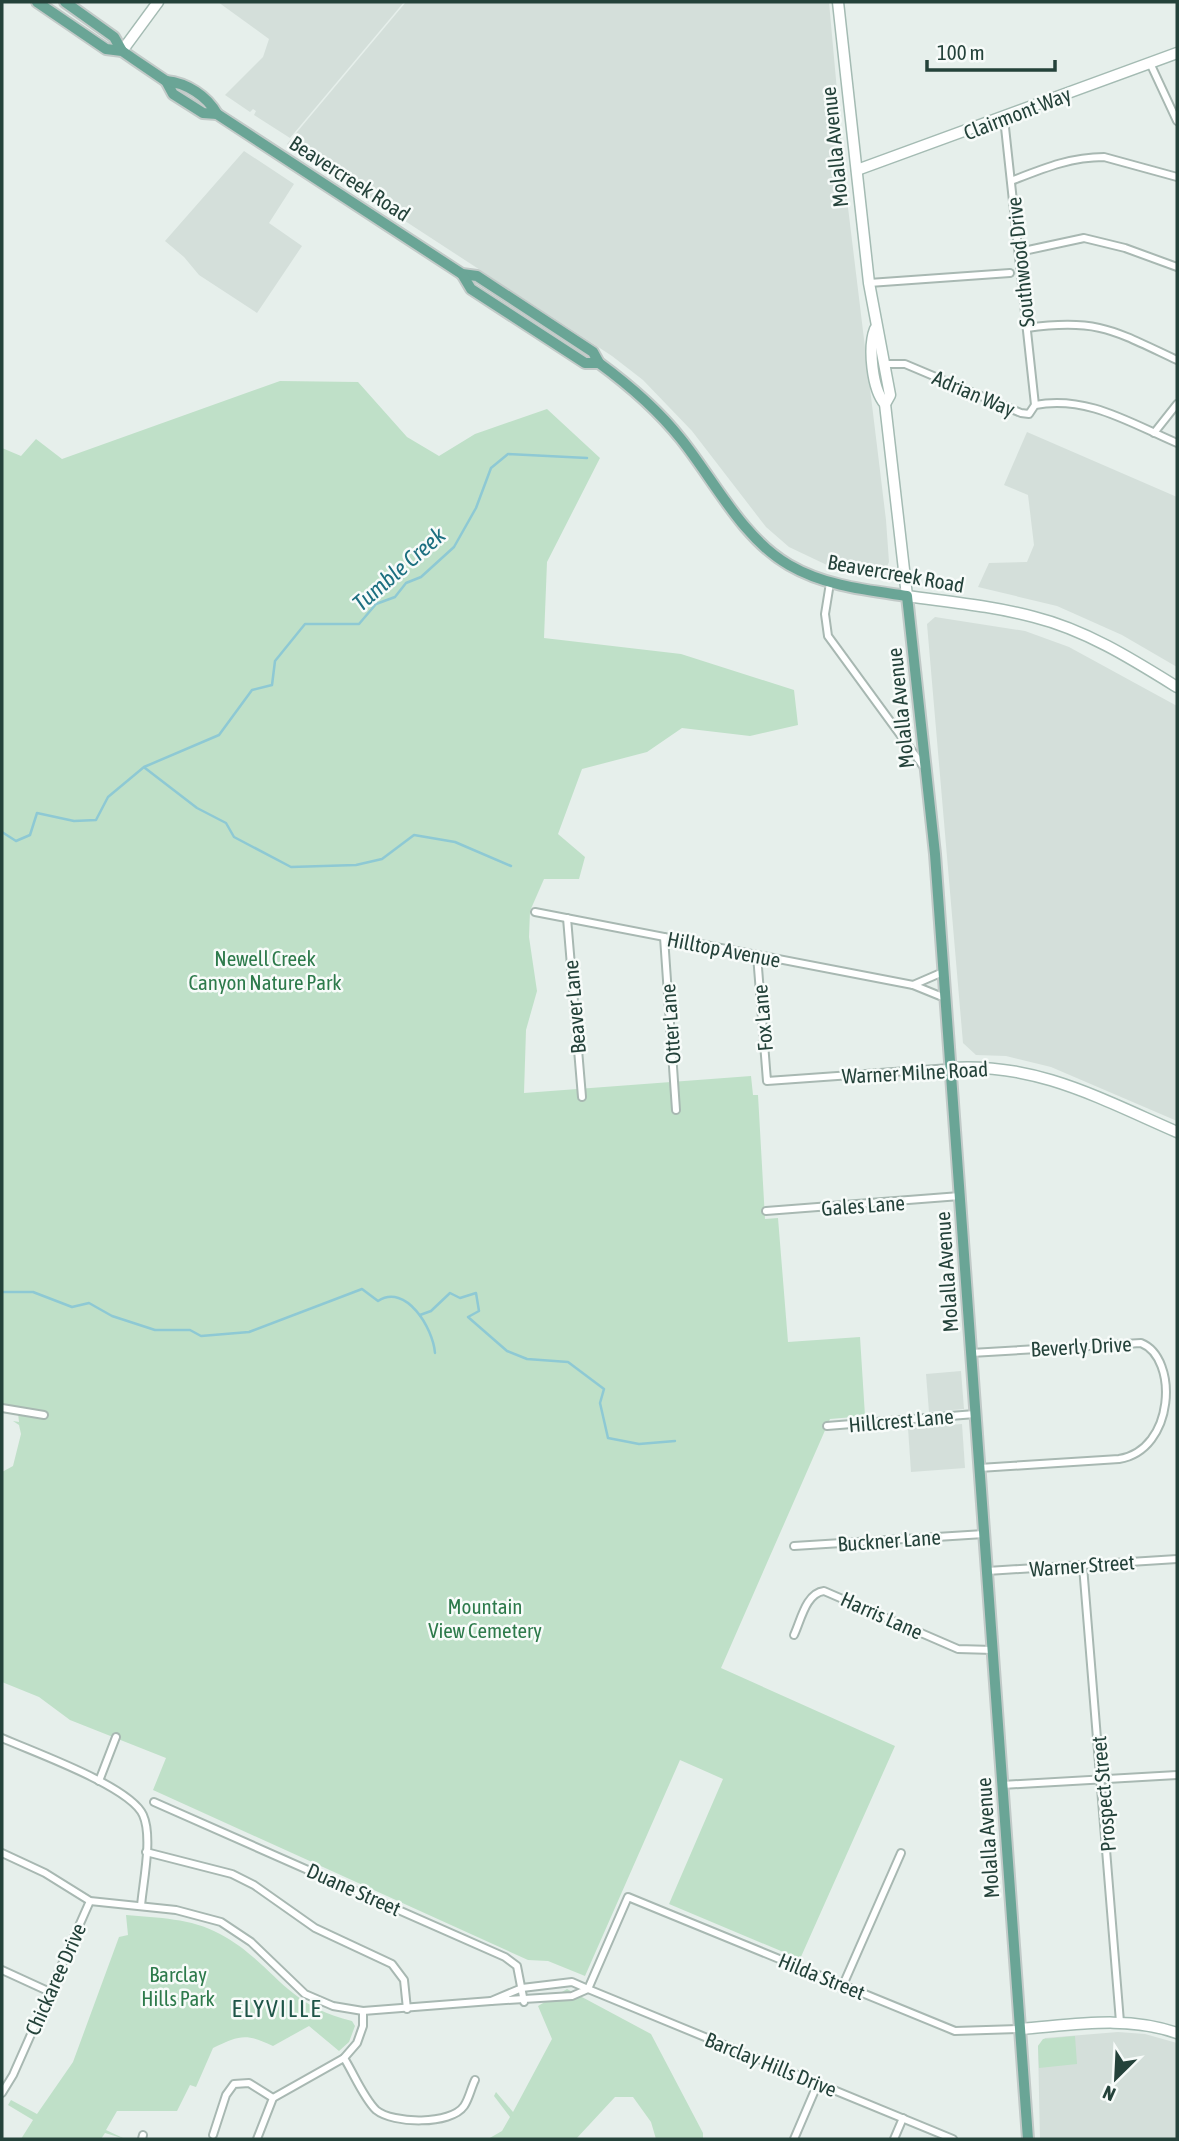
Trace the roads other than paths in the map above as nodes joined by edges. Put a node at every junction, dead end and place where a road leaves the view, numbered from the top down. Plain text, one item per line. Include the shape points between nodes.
1 (37, 2) edge
2 (65, 2) edge
3 (158, 2) edge
4 (838, 2) edge
5 (122, 51) junction
6 (1177, 53) edge
7 (1150, 63) junction
8 (1004, 118) junction
9 (1177, 118) edge
10 (857, 170) junction
11 (1177, 177) edge
12 (1012, 180) junction
13 (1020, 252) junction
14 (1177, 267) edge
15 (1010, 273) dead end
16 (462, 274) junction
17 (869, 283) junction
18 (494, 303) junction
19 (556, 327) junction
20 (1027, 327) junction
21 (875, 329) junction
22 (1177, 360) edge
23 (599, 363) junction
24 (884, 364) junction
25 (885, 404) junction
26 (1177, 404) edge
27 (1035, 405) junction
28 (1154, 433) junction
29 (1177, 443) edge
30 (830, 583) junction
31 (907, 596) junction
32 (1177, 687) edge
33 (926, 769) junction
34 (535, 912) dead end
35 (567, 918) junction
36 (664, 937) junction
37 (757, 955) junction
38 (943, 972) junction
39 (913, 985) junction
40 (945, 998) junction
41 (950, 1068) junction
42 (767, 1081) joint
43 (582, 1097) dead end
44 (676, 1110) dead end
45 (1177, 1132) edge
46 (960, 1196) junction
47 (766, 1211) dead end
48 (971, 1353) junction
49 (1172, 1369) dead end
50 (1175, 1393) dead end
51 (2, 1408) edge
52 (975, 1414) junction
53 (44, 1415) dead end
54 (827, 1426) dead end
55 (979, 1468) junction
56 (984, 1534) junction
57 (794, 1546) dead end
58 (1177, 1559) edge
59 (1083, 1566) junction
60 (987, 1571) junction
61 (794, 1635) dead end
62 (993, 1650) junction
63 (116, 1737) dead end
64 (2, 1738) edge
65 (1177, 1775) edge
66 (1102, 1780) junction
67 (99, 1781) junction
68 (1002, 1785) junction
69 (155, 1802) dead end
70 (146, 1852) junction
71 (2, 1853) edge
72 (901, 1853) dead end
73 (90, 1901) junction
74 (142, 1906) junction
75 (2, 1970) edge
76 (843, 1984) junction
77 (522, 1988) junction
78 (588, 1989) junction
79 (50, 1992) junction
80 (491, 2001) junction
81 (524, 2001) junction
82 (407, 2009) junction
83 (363, 2011) junction
84 (1120, 2022) junction
85 (1020, 2029) junction
86 (1177, 2033) edge
87 (344, 2058) junction
88 (474, 2080) dead end
89 (818, 2083) junction
90 (3, 2090) edge
91 (273, 2098) junction
92 (903, 2118) junction
93 (213, 2135) dead end
94 (934, 2135) edge
95 (257, 2139) edge
96 (794, 2139) edge
97 (894, 2139) edge
98 (953, 2139) edge
99 (1028, 2139) edge

1 - 5 main road, Beavercreek Road via 106,49
2 - 5 main road, Beavercreek Road via 114,37
3 - 5 main road
4 - 10 main road, Molalla Avenue
5 - 16 main road, Beavercreek Road via 166,81 173,94 203,113 217,114
6 - 7 main road, Clairmont Way
7 - 8 main road, Clairmont Way
7 - 9 street
8 - 10 main road, Clairmont Way
8 - 12 street, Southwood Drive
10 - 17 main road, Molalla Avenue
11 - 12 street via 1091,157 1075,158
12 - 13 street, Southwood Drive
13 - 14 street via 1084,238 1125,247
13 - 20 street, Southwood Drive
15 - 17 street
16 - 18 main road, Beavercreek Road via 471,289
16 - 19 main road, Beavercreek Road via 477,276
17 - 21 main road, Molalla Avenue
18 - 19 main road via 505,302
18 - 23 main road, Beavercreek Road via 585,363
19 - 23 main road, Beavercreek Road via 593,352
20 - 22 street via 1097,325
20 - 27 street, Southwood Drive
21 - 24 main road, Molalla Avenue
21 - 25 main road, Molalla Avenue via 871,338 878,395
23 - 30 main road, Beavercreek Road via 669,424 761,542 787,564
24 - 25 main road, Molalla Avenue via 890,395
24 - 27 street, Adrian Way via 905,364 1021,413 1029,414
25 - 31 main road, Molalla Avenue
26 - 28 street
27 - 28 street, Adrian Way via 1084,404
28 - 29 street, Adrian Way
30 - 31 main road, Beavercreek Road
30 - 33 street via 826,632
31 - 32 main road, Beavercreek Road via 1045,620 1113,649
31 - 33 main road, Molalla Avenue
33 - 38 main road, Molalla Avenue
34 - 35 street, Hilltop Avenue
35 - 36 street, Hilltop Avenue
35 - 43 street, Beaver Lane
36 - 37 street, Hilltop Avenue
36 - 44 street, Otter Lane
37 - 39 street, Hilltop Avenue
37 - 42 street, Fox Lane
38 - 39 street
38 - 40 main road, Molalla Avenue
39 - 40 street, Hilltop Avenue
40 - 41 main road, Molalla Avenue
41 - 42 street, Warner Milne Road
41 - 45 main road, Warner Milne Road via 993,1067 1033,1073
41 - 46 main road, Molalla Avenue
46 - 47 street, Gales Lane
46 - 48 main road, Molalla Avenue
48 - 49 street, Beverly Drive via 1141,1343 1163,1354
48 - 52 main road, Molalla Avenue
50 - 55 street via 1158,1438 1137,1455
51 - 53 street
52 - 54 street, Hillcrest Lane
52 - 55 main road, Molalla Avenue
55 - 56 main road, Molalla Avenue
56 - 57 street, Buckner Lane
56 - 60 main road, Molalla Avenue
58 - 59 street, Warner Street
59 - 60 street, Warner Street
59 - 66 street, Prospect Street
60 - 62 main road, Molalla Avenue
61 - 62 street, Harris Lane via 810,1599 824,1591 958,1649
62 - 68 main road, Molalla Avenue
63 - 67 street
64 - 67 street
65 - 66 street
66 - 68 street
66 - 84 street, Prospect Street
67 - 70 street via 137,1805 147,1829
68 - 85 main road, Molalla Avenue
69 - 77 street, Duane Street via 505,1957 517,1966
70 - 74 street
70 - 82 street via 232,1874 315,1928 392,1964 404,1980
71 - 73 street, Barclay Hills Drive
72 - 76 street
73 - 74 street, Barclay Hills Drive
73 - 79 street, Chickaree Drive
74 - 83 street, Barclay Hills Drive via 221,1922 251,1942 305,1994 333,2006
75 - 79 street
76 - 78 street, Hilda Street via 628,1897
76 - 85 street, Hilda Street via 955,2031
77 - 78 street, Barclay Hills Drive via 572,1982
77 - 80 street, Barclay Hills Drive
77 - 81 street, Duane Street
78 - 81 street, Barclay Hills Drive via 572,1996
78 - 89 street, Barclay Hills Drive
79 - 90 street, Chickaree Drive
80 - 81 street, Barclay Hills Drive
80 - 82 street, Barclay Hills Drive
82 - 83 street, Barclay Hills Drive
83 - 87 street via 361,2036
84 - 85 main road
84 - 86 main road via 1146,2023
85 - 99 main road, Molalla Avenue
87 - 88 street via 373,2107 400,2120 452,2115 465,2105
87 - 91 street
89 - 92 street, Barclay Hills Drive
89 - 96 street
91 - 93 street via 249,2083 234,2084
91 - 95 street
92 - 94 street, Barclay Hills Drive
92 - 97 street
94 - 98 street, Barclay Hills Drive

